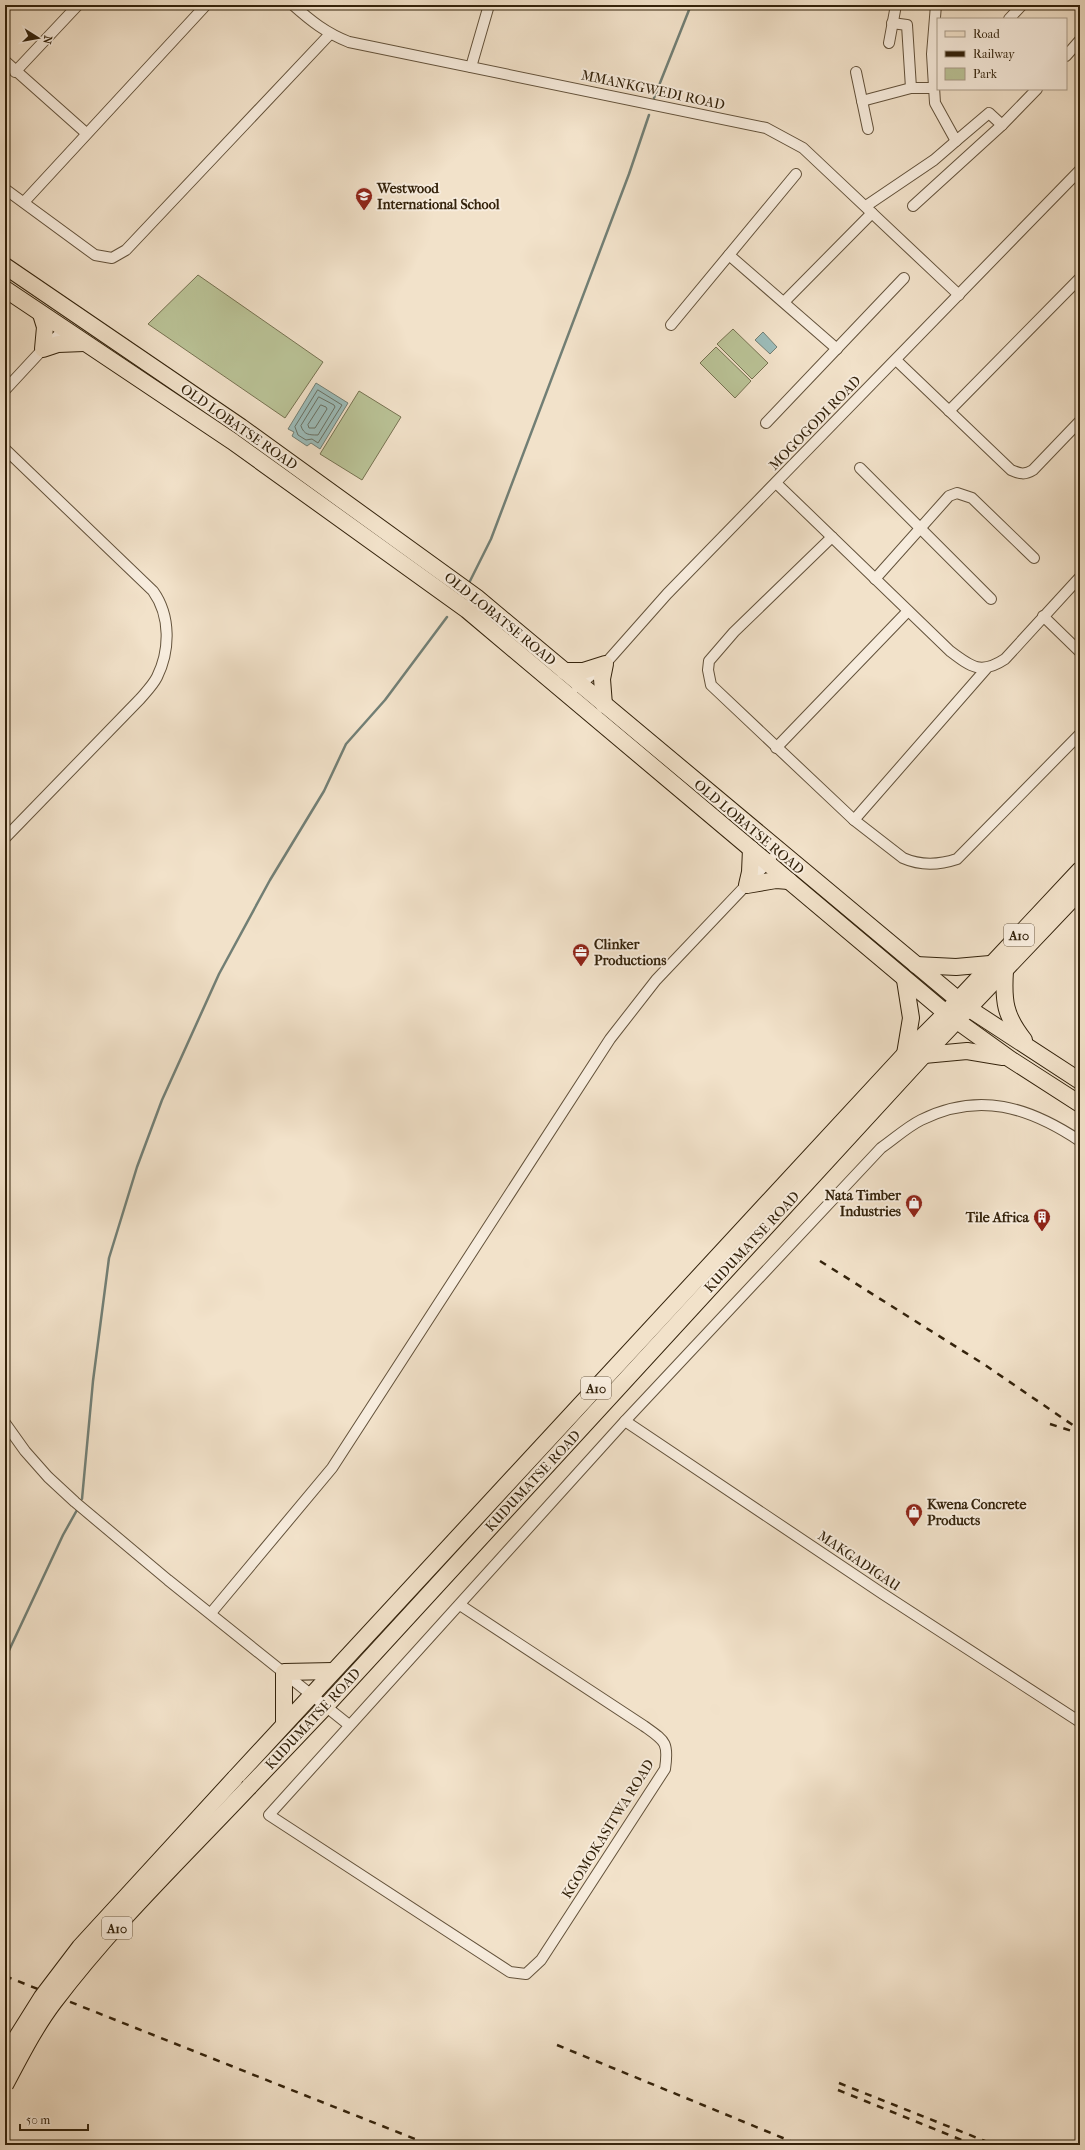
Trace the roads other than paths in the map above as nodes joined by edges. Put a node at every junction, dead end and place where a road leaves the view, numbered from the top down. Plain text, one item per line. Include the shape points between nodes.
1 (78, 5) edge
2 (206, 5) edge
3 (293, 5) edge
4 (489, 5) edge
5 (896, 5) edge
6 (936, 5) edge
7 (1022, 5) edge
8 (1010, 18) edge
9 (892, 23) junction
10 (330, 34) junction
11 (1080, 40) edge
12 (889, 43) dead end
13 (935, 54) edge
14 (1067, 55) edge
15 (5, 61) edge
16 (472, 67) junction
17 (15, 72) junction
18 (856, 72) dead end
19 (911, 88) junction
20 (933, 88) junction
21 (1036, 90) edge
22 (862, 101) junction
23 (1002, 125) junction
24 (868, 129) dead end
25 (86, 133) junction
26 (956, 141) junction
27 (1080, 170) edge
28 (796, 174) dead end
29 (5, 189) edge
30 (24, 202) junction
31 (913, 206) dead end
32 (869, 210) junction
33 (729, 255) junction
34 (5, 266) edge
35 (904, 278) dead end
36 (1080, 278) edge
37 (5, 288) edge
38 (959, 295) junction
39 (784, 302) junction
40 (65, 308) junction
41 (42, 314) junction
42 (671, 325) dead end
43 (95, 329) junction
44 (64, 330) junction
45 (84, 343) junction
46 (837, 348) junction
47 (43, 349) junction
48 (896, 360) junction
49 (5, 390) edge
50 (949, 411) junction
51 (1080, 421) edge
52 (766, 423) dead end
53 (5, 449) edge
54 (860, 468) dead end
55 (776, 483) junction
56 (920, 528) junction
57 (832, 537) junction
58 (1034, 558) dead end
59 (1080, 577) edge
60 (875, 579) junction
61 (991, 599) dead end
62 (908, 611) junction
63 (1043, 616) junction
64 (1080, 652) edge
65 (605, 664) junction
66 (986, 669) junction
67 (564, 671) junction
68 (575, 690) junction
69 (604, 705) junction
70 (1080, 734) edge
71 (776, 748) junction
72 (854, 820) junction
73 (5, 838) edge
74 (751, 849) junction
75 (773, 857) junction
76 (1080, 870) edge
77 (788, 881) junction
78 (747, 884) junction
79 (1080, 891) edge
80 (990, 964) junction
81 (916, 965) junction
82 (1005, 971) junction
83 (905, 980) junction
84 (963, 1004) junction
85 (951, 1017) junction
86 (1030, 1049) junction
87 (905, 1054) junction
88 (924, 1056) junction
89 (1010, 1058) junction
90 (1080, 1081) edge
91 (1080, 1104) edge
92 (1080, 1141) edge
93 (625, 1421) junction
94 (5, 1423) edge
95 (460, 1605) junction
96 (211, 1613) junction
97 (333, 1671) junction
98 (284, 1672) junction
99 (312, 1694) junction
100 (326, 1706) junction
101 (1080, 1722) edge
102 (284, 1724) junction
103 (349, 1725) junction
104 (5, 2056) edge
105 (5, 2085) edge

1 - 17 street
2 - 25 street
3 - 10 street, MMANKGWEDI ROAD
4 - 16 street
5 - 9 street
6 - 13 street
7 - 8 street
9 - 12 street
9 - 19 street via 907,25
10 - 16 street, MMANKGWEDI ROAD via 349,42 391,52
10 - 30 street via 126,250 112,258 95,255
11 - 14 street
13 - 20 street
15 - 17 street
16 - 32 street, MMANKGWEDI ROAD via 766,128 803,148
17 - 25 street
18 - 22 street
19 - 20 street
19 - 22 street
20 - 26 street via 935,102
21 - 23 street
22 - 24 street
23 - 26 street via 989,113
23 - 31 street
25 - 30 street
26 - 32 street
27 - 38 street, MOGOGODI ROAD
28 - 33 street
29 - 30 street
32 - 38 street, MMANKGWEDI ROAD
32 - 39 street
33 - 39 street
33 - 42 street
34 - 40 main road, OLD LOBATSE ROAD
35 - 46 street
36 - 50 street
37 - 41 main road, OLD LOBATSE ROAD
38 - 48 street, MOGOGODI ROAD
39 - 46 street
40 - 43 main road, OLD LOBATSE ROAD
40 - 44 main road
41 - 44 main road, OLD LOBATSE ROAD
41 - 47 main road via 45,327
43 - 44 main road
43 - 67 main road, OLD LOBATSE ROAD via 241,427 393,535 476,597
44 - 45 main road, OLD LOBATSE ROAD
44 - 47 street
45 - 47 main road via 58,344
45 - 68 main road, OLD LOBATSE ROAD via 232,441 383,548
46 - 52 street
47 - 49 street
48 - 50 street
48 - 55 street, MOGOGODI ROAD
50 - 51 street via 1011,470 1027,474
53 - 73 street via 153,591 161,602 167,636 166,656 157,678 140,699
54 - 56 street
55 - 57 street
55 - 65 street, MOGOGODI ROAD via 667,594
56 - 58 street via 949,496 965,494
56 - 60 street
56 - 61 street
57 - 60 street
57 - 71 street via 734,632 709,661 711,684
59 - 63 street
60 - 62 street
62 - 66 street via 964,662 973,667
62 - 71 street
63 - 64 street
63 - 66 street via 1005,660
65 - 67 main road via 583,671
65 - 68 street, MOGOGODI ROAD
65 - 69 main road via 602,679
66 - 72 street
67 - 68 main road, OLD LOBATSE ROAD
68 - 69 main road, OLD LOBATSE ROAD
68 - 74 main road
69 - 75 main road, OLD LOBATSE ROAD
70 - 72 street via 958,859 945,864 911,862
71 - 72 street
74 - 75 main road
74 - 78 main road
75 - 77 main road
75 - 78 street
75 - 81 main road, OLD LOBATSE ROAD
76 - 80 main road, KUDUMATSE ROAD / A10
77 - 78 main road
77 - 83 main road
78 - 96 street via 656,980 610,1040 332,1468
79 - 82 main road, KUDUMATSE ROAD / A10
80 - 81 main road via 956,967
80 - 84 main road, KUDUMATSE ROAD / A10
81 - 84 main road, OLD LOBATSE ROAD
82 - 84 main road, KUDUMATSE ROAD / A10
82 - 86 main road via 1006,1010
83 - 85 main road
83 - 87 main road via 911,1018
84 - 85 main road, KUDUMATSE ROAD / A10
84 - 86 main road, OLD LOBATSE ROAD
85 - 87 main road, KUDUMATSE ROAD / A10
85 - 88 main road, KUDUMATSE ROAD / A10
85 - 89 main road
86 - 90 main road, OLD LOBATSE ROAD
87 - 97 main road, KUDUMATSE ROAD / A10
88 - 89 main road via 966,1051
88 - 100 main road, KUDUMATSE ROAD / A10
89 - 91 main road
92 - 93 street via 1053,1123 988,1104 952,1108 920,1120 881,1148
93 - 95 street
93 - 101 street, MAKGADIGAU
94 - 96 street via 48,1477 75,1502
95 - 103 street, KGOMOKASITWA ROAD
95 - 103 street, KGOMOKASITWA ROAD via 644,1726 662,1739 668,1751 665,1769 541,1960 526,1974 510,1972 269,1815
96 - 98 street
97 - 98 main road
97 - 99 main road, KUDUMATSE ROAD / A10
98 - 99 street
98 - 102 main road
99 - 100 street
99 - 102 main road, KUDUMATSE ROAD / A10
100 - 103 street
100 - 105 main road, KUDUMATSE ROAD / A10, bridge via 92,1955 53,2003
102 - 104 main road, KUDUMATSE ROAD / A10, bridge via 80,1947 42,1997

